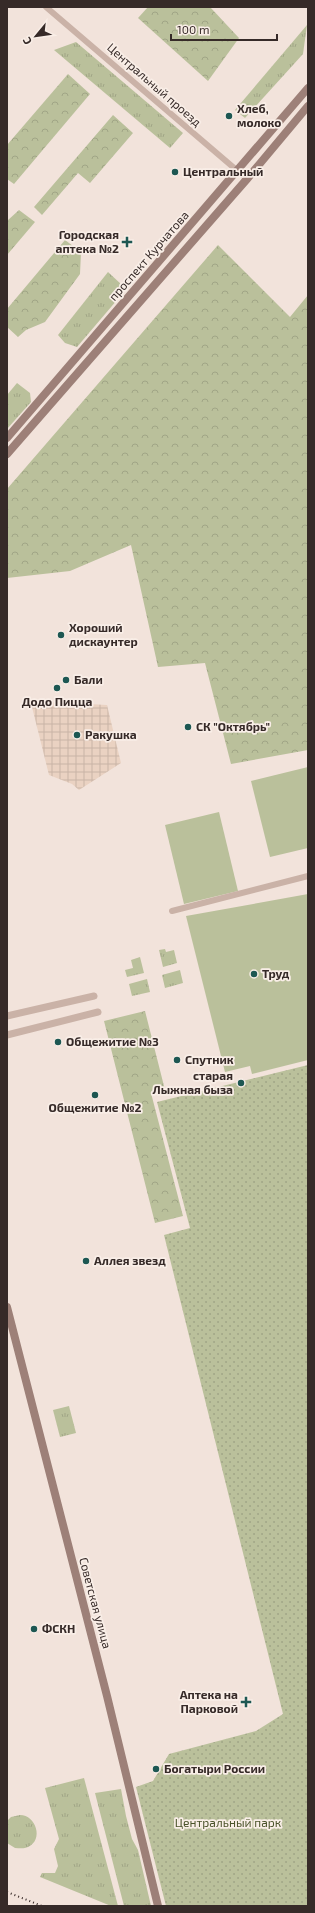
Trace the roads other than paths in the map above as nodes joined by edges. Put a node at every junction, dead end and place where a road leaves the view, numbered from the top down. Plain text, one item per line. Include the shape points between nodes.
1 (46, 7) edge
2 (308, 88) edge
3 (308, 106) edge
4 (238, 171) junction
5 (247, 179) junction
6 (7, 438) edge
7 (7, 454) edge
8 (308, 876) edge
9 (172, 911) dead end
10 (94, 996) dead end
11 (98, 1012) dead end
12 (7, 1016) edge
13 (7, 1035) edge
14 (7, 1307) edge
15 (158, 1906) edge

1 - 4 street, Центральный проезд
2 - 4 main road, проспект Курчатова
3 - 5 main road, проспект Курчатова
4 - 5 street, Центральный проезд
4 - 6 main road, проспект Курчатова
5 - 7 main road, проспект Курчатова
8 - 9 street
10 - 12 street
11 - 13 street
14 - 15 main road, Советская улица

